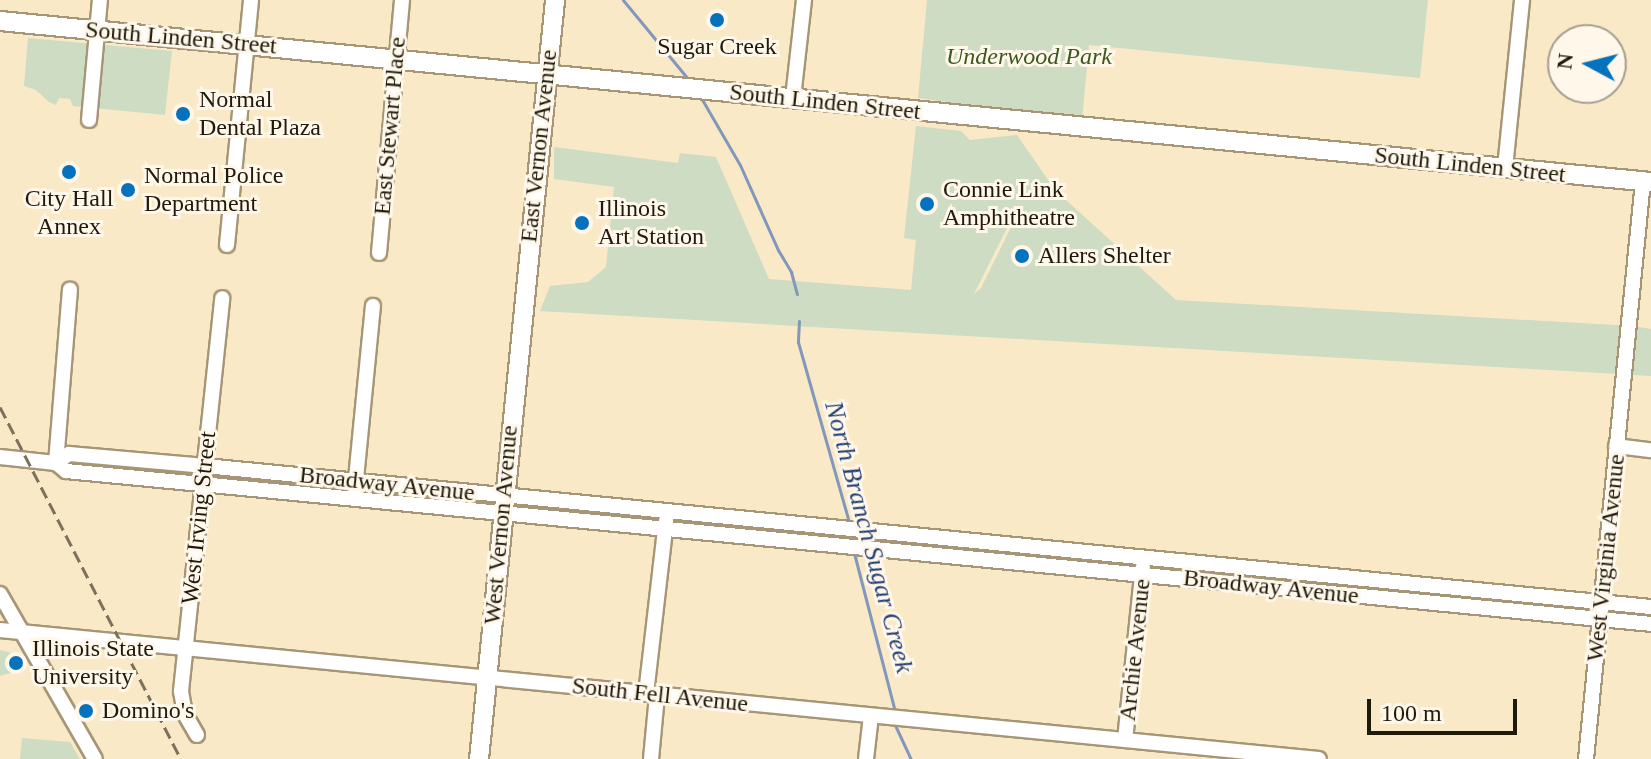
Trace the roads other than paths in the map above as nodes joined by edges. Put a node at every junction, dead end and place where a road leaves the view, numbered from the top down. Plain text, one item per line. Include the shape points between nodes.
1 (100, 0) edge
2 (251, 0) edge
3 (402, 0) edge
4 (555, 0) edge
5 (804, 0) edge
6 (1522, 0) edge
7 (0, 21) edge
8 (97, 30) junction
9 (248, 45) junction
10 (397, 59) junction
11 (547, 73) junction
12 (793, 98) junction
13 (89, 120) dead end
14 (1505, 168) junction
15 (1647, 182) edge
16 (227, 245) dead end
17 (379, 253) dead end
18 (70, 290) dead end
19 (524, 291) joint
20 (222, 298) dead end
21 (373, 306) dead end
22 (1616, 446) junction
23 (1651, 450) edge
24 (0, 457) edge
25 (56, 463) junction
26 (205, 466) junction
27 (355, 481) junction
28 (203, 484) junction
29 (354, 499) junction
30 (504, 505) junction
31 (668, 512) junction
32 (820, 526) junction
33 (662, 529) junction
34 (892, 534) junction
35 (820, 545) junction
36 (884, 551) junction
37 (1144, 559) junction
38 (1142, 575) junction
39 (0, 594) edge
40 (1601, 603) junction
41 (1651, 607) edge
42 (1600, 619) junction
43 (1651, 624) edge
44 (0, 630) edge
45 (23, 632) junction
46 (186, 648) junction
47 (487, 677) junction
48 (652, 695) junction
49 (877, 717) junction
50 (197, 735) dead end
51 (1125, 740) junction
52 (95, 759) edge
53 (479, 759) edge
54 (651, 759) edge
55 (866, 759) edge
56 (1319, 759) edge
57 (1586, 759) edge

1 - 8 street
2 - 9 street
3 - 10 street, East Stewart Place
4 - 11 main road, East Vernon Avenue
5 - 12 street
6 - 14 street
7 - 8 main road, South Linden Street
8 - 9 main road, South Linden Street
8 - 13 street
9 - 10 main road, South Linden Street
9 - 16 street
10 - 11 main road, South Linden Street
10 - 17 street, East Stewart Place
11 - 12 main road, South Linden Street
11 - 19 main road, East Vernon Avenue
12 - 14 main road, South Linden Street
14 - 15 main road, South Linden Street
15 - 22 street, West Virginia Avenue
18 - 25 street
19 - 30 main road, West Vernon Avenue
20 - 26 street, West Irving Street
21 - 27 street
22 - 23 street
22 - 40 street, West Virginia Avenue
24 - 25 street, Broadway Avenue
25 - 26 street, Broadway Avenue via 69,454
25 - 28 street, Broadway Avenue via 66,471
26 - 27 street, Broadway Avenue
26 - 28 street, West Irving Street
27 - 29 street
27 - 30 street, Broadway Avenue
28 - 29 street, Broadway Avenue
28 - 46 street, West Irving Street
29 - 30 street, Broadway Avenue
30 - 31 street, Broadway Avenue
30 - 33 street, Broadway Avenue
30 - 47 main road, West Vernon Avenue
31 - 32 street, Broadway Avenue
31 - 33 street
32 - 34 street, Broadway Avenue
32 - 35 street
33 - 35 street, Broadway Avenue
33 - 48 street
34 - 36 street
34 - 37 street, Broadway Avenue
35 - 36 street, Broadway Avenue
36 - 38 street, Broadway Avenue
37 - 38 street, Archie Avenue
37 - 40 street, Broadway Avenue
38 - 42 street, Broadway Avenue
38 - 51 street, Archie Avenue
39 - 45 street
40 - 41 street, Broadway Avenue
40 - 42 street, West Virginia Avenue
42 - 43 street, Broadway Avenue
42 - 57 street, West Virginia Avenue
44 - 45 street, South Fell Avenue
45 - 46 street, South Fell Avenue
45 - 52 street
46 - 47 street, South Fell Avenue
46 - 50 street, West Irving Street via 182,702
47 - 48 street, South Fell Avenue
47 - 53 main road, West Vernon Avenue
48 - 49 street, South Fell Avenue
48 - 54 street
49 - 51 street, South Fell Avenue
49 - 55 street
51 - 56 street, South Fell Avenue

